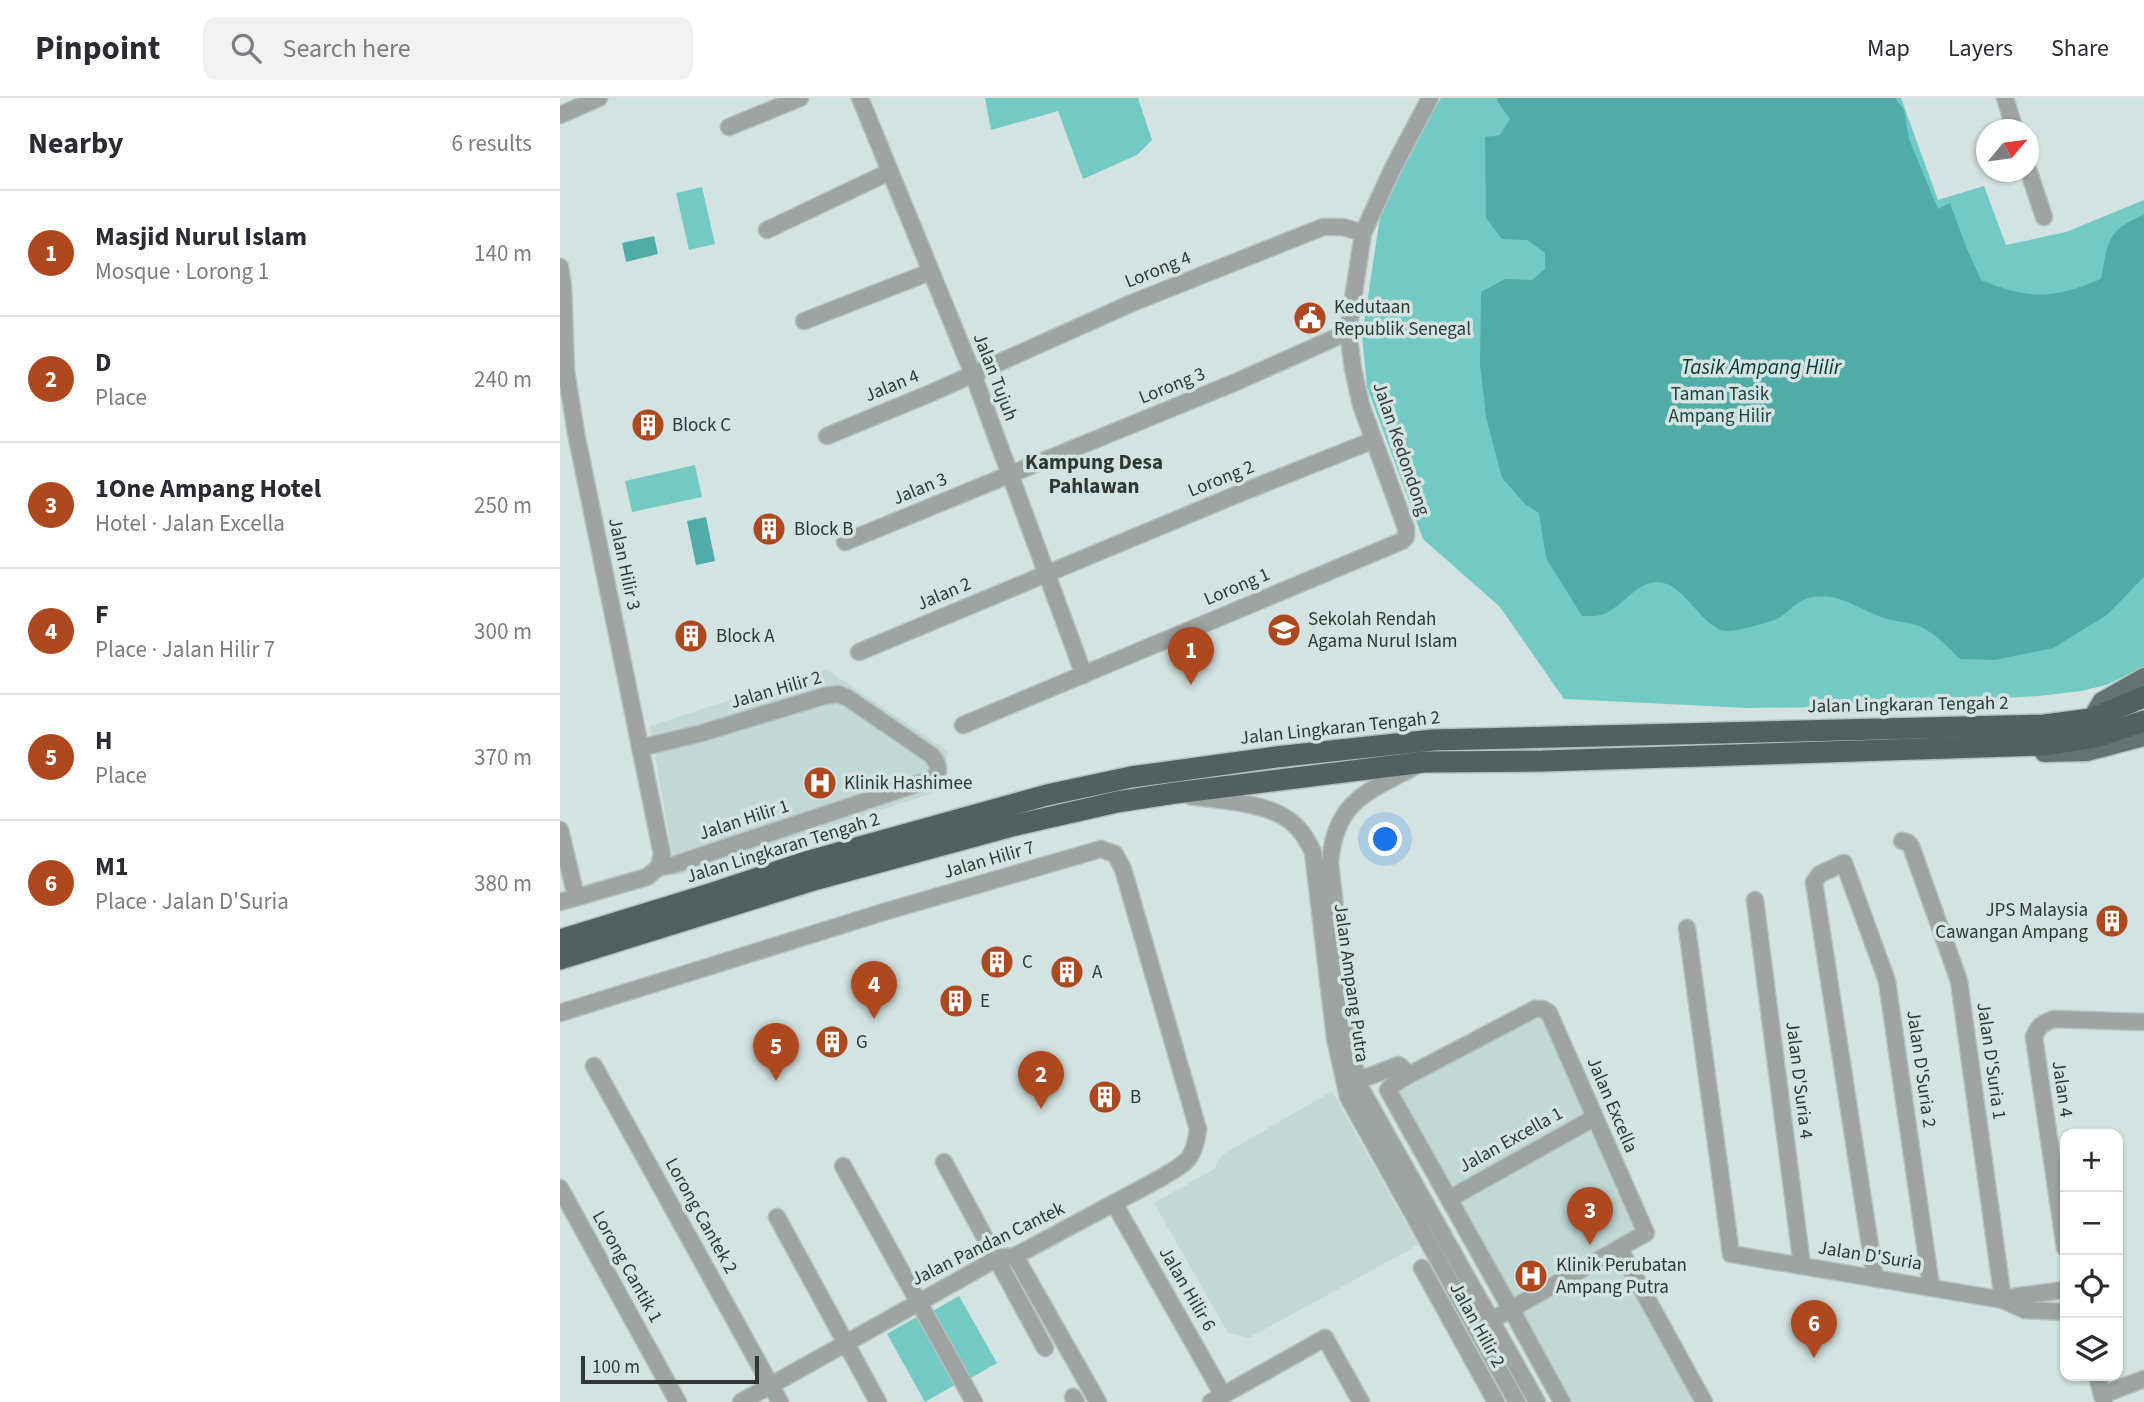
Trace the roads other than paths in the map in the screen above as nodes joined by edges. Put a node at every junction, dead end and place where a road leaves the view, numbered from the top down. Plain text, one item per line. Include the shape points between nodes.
1 (599, 98) edge
2 (800, 98) edge
3 (860, 98) edge
4 (1430, 98) edge
5 (2005, 98) edge
6 (560, 115) edge
7 (2012, 119) edge
8 (729, 127) dead end
9 (889, 172) junction
10 (2032, 182) edge
11 (2044, 217) dead end
12 (767, 230) dead end
13 (1363, 233) junction
14 (560, 267) edge
15 (930, 272) junction
16 (804, 321) dead end
17 (1348, 332) junction
18 (563, 372) edge
19 (973, 374) junction
20 (827, 436) dead end
21 (1374, 440) junction
22 (1010, 475) junction
23 (1406, 537) joint
24 (845, 542) dead end
25 (1046, 574) junction
26 (859, 652) dead end
27 (1083, 675) junction
28 (2144, 677) edge
29 (2144, 696) edge
30 (2091, 719) junction
31 (2144, 721) edge
32 (963, 725) dead end
33 (2144, 737) edge
34 (1995, 747) junction
35 (640, 748) junction
36 (1424, 762) junction
37 (939, 771) joint
38 (1175, 793) junction
39 (560, 830) edge
40 (1902, 841) dead end
41 (659, 867) junction
42 (576, 898) junction
43 (1755, 900) dead end
44 (560, 902) edge
45 (716, 902) junction
46 (1687, 928) dead end
47 (560, 940) edge
48 (560, 959) edge
49 (560, 1013) edge
50 (2144, 1022) edge
51 (594, 1066) dead end
52 (1409, 1075) junction
53 (1357, 1081) junction
54 (1594, 1118) junction
55 (944, 1162) dead end
56 (843, 1166) dead end
57 (1181, 1166) joint
58 (560, 1188) edge
59 (1449, 1199) junction
60 (1114, 1203) junction
61 (2060, 1214) edge
62 (777, 1217) dead end
63 (1619, 1248) junction
64 (1015, 1256) junction
65 (998, 1258) junction
66 (1802, 1266) junction
67 (1422, 1268) dead end
68 (1875, 1278) junction
69 (1931, 1287) junction
70 (2060, 1291) edge
71 (2003, 1300) junction
72 (918, 1301) junction
73 (1511, 1309) junction
74 (2060, 1312) edge
75 (1491, 1320) junction
76 (1476, 1329) junction
77 (845, 1343) junction
78 (1045, 1348) dead end
79 (2144, 1379) edge
80 (2098, 1381) edge
81 (771, 1385) junction
82 (1217, 1398) edge
83 (2103, 1398) edge
84 (678, 1402) edge
85 (741, 1402) edge
86 (780, 1402) edge
87 (878, 1402) edge
88 (974, 1402) edge
89 (1097, 1402) edge
90 (1361, 1402) edge
91 (1496, 1402) edge
92 (1517, 1402) edge
93 (1537, 1402) edge
94 (1562, 1402) edge
95 (1704, 1402) edge

1 - 6 street
2 - 8 street
3 - 9 street, Jalan Tujuh
4 - 13 street, Jalan Kedondong
5 - 7 street
9 - 12 street
9 - 15 street, Jalan Tujuh
10 - 11 street
13 - 17 street, Jalan Kedondong
13 - 19 street, Lorong 4 via 1323,227 1132,303
14 - 18 street, Jalan Hilir 3
15 - 16 street
15 - 19 street, Jalan Tujuh
17 - 21 street, Jalan Kedondong via 1358,393
17 - 22 street, Lorong 3
18 - 35 street, Jalan Hilir 3
19 - 20 street, Jalan 4
19 - 22 street, Jalan Tujuh
21 - 23 street, Jalan Kedondong
21 - 25 street, Lorong 2
22 - 24 street, Jalan 3
22 - 25 street, Jalan Tujuh
23 - 27 street, Lorong 1
25 - 26 street, Jalan 2
25 - 27 street, Jalan Tujuh
27 - 32 street, Lorong 1
28 - 30 main road via 2102,701
29 - 30 highway, Jalan Lingkaran Tengah 2
30 - 45 highway, Jalan Lingkaran Tengah 2 via 2018,726 1433,740 1276,757 1130,777 1047,795 809,861
31 - 34 highway, Jalan Lingkaran Tengah 2 via 2096,737
33 - 34 main road via 2087,751 2046,753
34 - 36 highway, Jalan Lingkaran Tengah 2
35 - 37 street, Jalan Hilir 2 via 838,694 930,755
35 - 41 street, Jalan Hilir 3 via 662,854
36 - 38 highway, Jalan Lingkaran Tengah 2
36 - 53 street, Jalan Ampang Putra via 1358,798 1345,811 1331,845 1344,997
37 - 41 street, Jalan Hilir 1 via 932,779
38 - 45 highway, Jalan Lingkaran Tengah 2 via 1016,825
38 - 76 street, Jalan Ampang Putra via 1278,812 1305,837 1312,852 1335,1038 1348,1097
39 - 42 street
40 - 71 street, Jalan D'Suria 1 via 1911,846 1959,981
41 - 42 street, Jalan Hilir 1 via 647,877
42 - 44 street, Jalan Hilir 1
43 - 66 street, Jalan D'Suria 4
45 - 47 highway, Jalan Lingkaran Tengah 2
45 - 48 highway, Jalan Lingkaran Tengah 2
46 - 66 street, Jalan D'Suria via 1731,1254
49 - 57 street, Jalan Hilir 7 via 1101,849 1115,854 1123,869 1198,1129 1195,1150
50 - 61 street, Jalan 4 via 2054,1020 2037,1027 2034,1037
51 - 81 street, Lorong Cantek 2
52 - 53 street via 1398,1065
52 - 54 street, Jalan Excella via 1535,1009 1543,1009 1549,1013
52 - 59 street via 1388,1090
53 - 75 street, Jalan Ampang Putra
54 - 59 street, Jalan Excella 1
54 - 63 street, Jalan Excella via 1646,1233
55 - 65 street
56 - 72 street
57 - 60 street, Jalan Pandan Cantek
58 - 84 street, Lorong Cantik 1
59 - 73 street
60 - 64 street, Jalan Pandan Cantek
60 - 82 street, Jalan Hilir 6
62 - 77 street
63 - 73 street, Jalan Excella
63 - 95 street
64 - 65 street, Jalan Pandan Cantek
64 - 89 street
65 - 72 street, Jalan Pandan Cantek
65 - 78 street
66 - 68 street, Jalan D'Suria
67 - 91 street, Jalan Hilir 2
68 - 69 street, Jalan D'Suria
68 - 69 street, Jalan D'Suria 2 via 1814,882 1820,874 1844,863 1886,981
69 - 71 street, Jalan D'Suria
70 - 71 street
71 - 74 street via 2025,1310
72 - 77 street, Jalan Pandan Cantek
72 - 88 street
73 - 75 street, Jalan Excella
73 - 94 street
75 - 76 street, Jalan Excella
75 - 93 street, Jalan Ampang Putra
76 - 92 street, Jalan Ampang Putra
77 - 81 street, Jalan Pandan Cantek
77 - 87 street
79 - 83 street
80 - 83 street
81 - 85 street, Jalan Pandan Cantek
81 - 86 street, Lorong Cantek 2
82 - 90 street via 1325,1338

